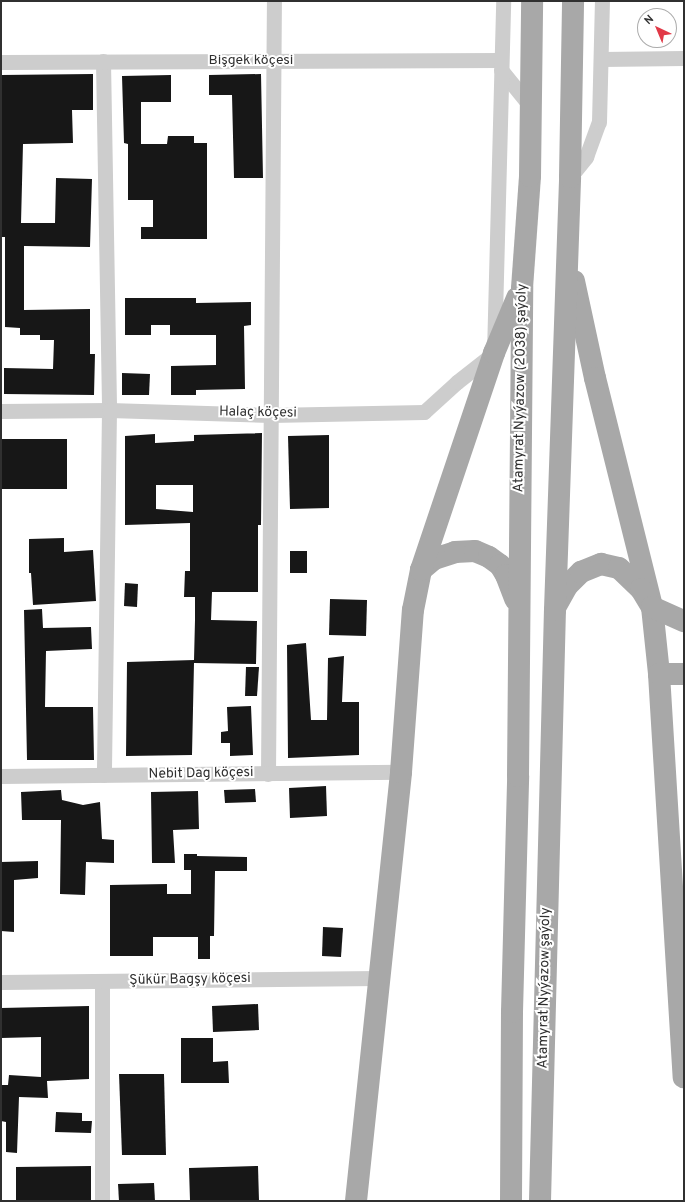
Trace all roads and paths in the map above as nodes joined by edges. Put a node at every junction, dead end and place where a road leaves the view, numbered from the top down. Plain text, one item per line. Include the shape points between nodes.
1 (274, 1) edge
2 (503, 1) edge
3 (532, 1) edge
4 (573, 1) edge
5 (602, 1) edge
6 (684, 58) edge
7 (601, 59) junction
8 (103, 61) junction
9 (274, 61) junction
10 (1, 62) edge
11 (501, 65) junction
12 (531, 107) junction
13 (570, 177) junction
14 (566, 249) junction
15 (522, 288) junction
16 (494, 353) junction
17 (109, 410) junction
18 (1, 411) edge
19 (270, 415) junction
20 (421, 570) junction
21 (652, 607) junction
22 (555, 610) junction
23 (519, 613) junction
24 (684, 621) edge
25 (659, 674) junction
26 (684, 674) edge
27 (401, 772) junction
28 (268, 774) junction
29 (104, 775) junction
30 (1, 776) edge
31 (379, 978) junction
32 (102, 981) junction
33 (1, 982) edge
34 (684, 1077) edge
35 (102, 1201) edge
36 (356, 1201) edge
37 (511, 1201) edge
38 (540, 1201) edge

1 - 9 street
2 - 11 street
3 - 12 main road, Atamyrat Nyýazow (2038) şaýoly
4 - 13 main road
5 - 7 street
6 - 7 street
7 - 13 street via 599,122 586,157
8 - 9 street, Bişgek köçesi
8 - 10 street, Bişgek köçesi
8 - 17 street
9 - 11 street, Bişgek köçesi
9 - 19 street
11 - 12 street
11 - 16 street
12 - 15 main road, Atamyrat Nyýazow (2038) şaýoly via 530,176
13 - 14 main road
14 - 21 main road
14 - 22 main road
15 - 16 main road
15 - 23 main road, Atamyrat Nyýazow (2038) şaýoly
16 - 19 street, Halaç köçesi via 424,412
16 - 20 main road
17 - 18 street, Halaç köçesi
17 - 19 street, Halaç köçesi
17 - 29 street
19 - 28 street
20 - 23 main road via 434,559 455,552 475,552 489,557 500,565 506,575
20 - 27 main road via 413,610
21 - 22 main road via 641,589 619,568 601,564 581,572 567,586
21 - 24 main road
21 - 25 main road
22 - 38 main road, Atamyrat Nyýazow şaýoly
23 - 37 main road, Atamyrat Nyýazow (2038) şaýoly
25 - 26 main road
25 - 34 main road
27 - 28 street, Nebit Dag köçesi
27 - 31 main road
28 - 29 street, Nebit Dag köçesi
29 - 30 street, Nebit Dag köçesi
31 - 32 street, Şükür Bagşy köçesi
31 - 36 main road
32 - 33 street, Şükür Bagşy köçesi
32 - 35 street

